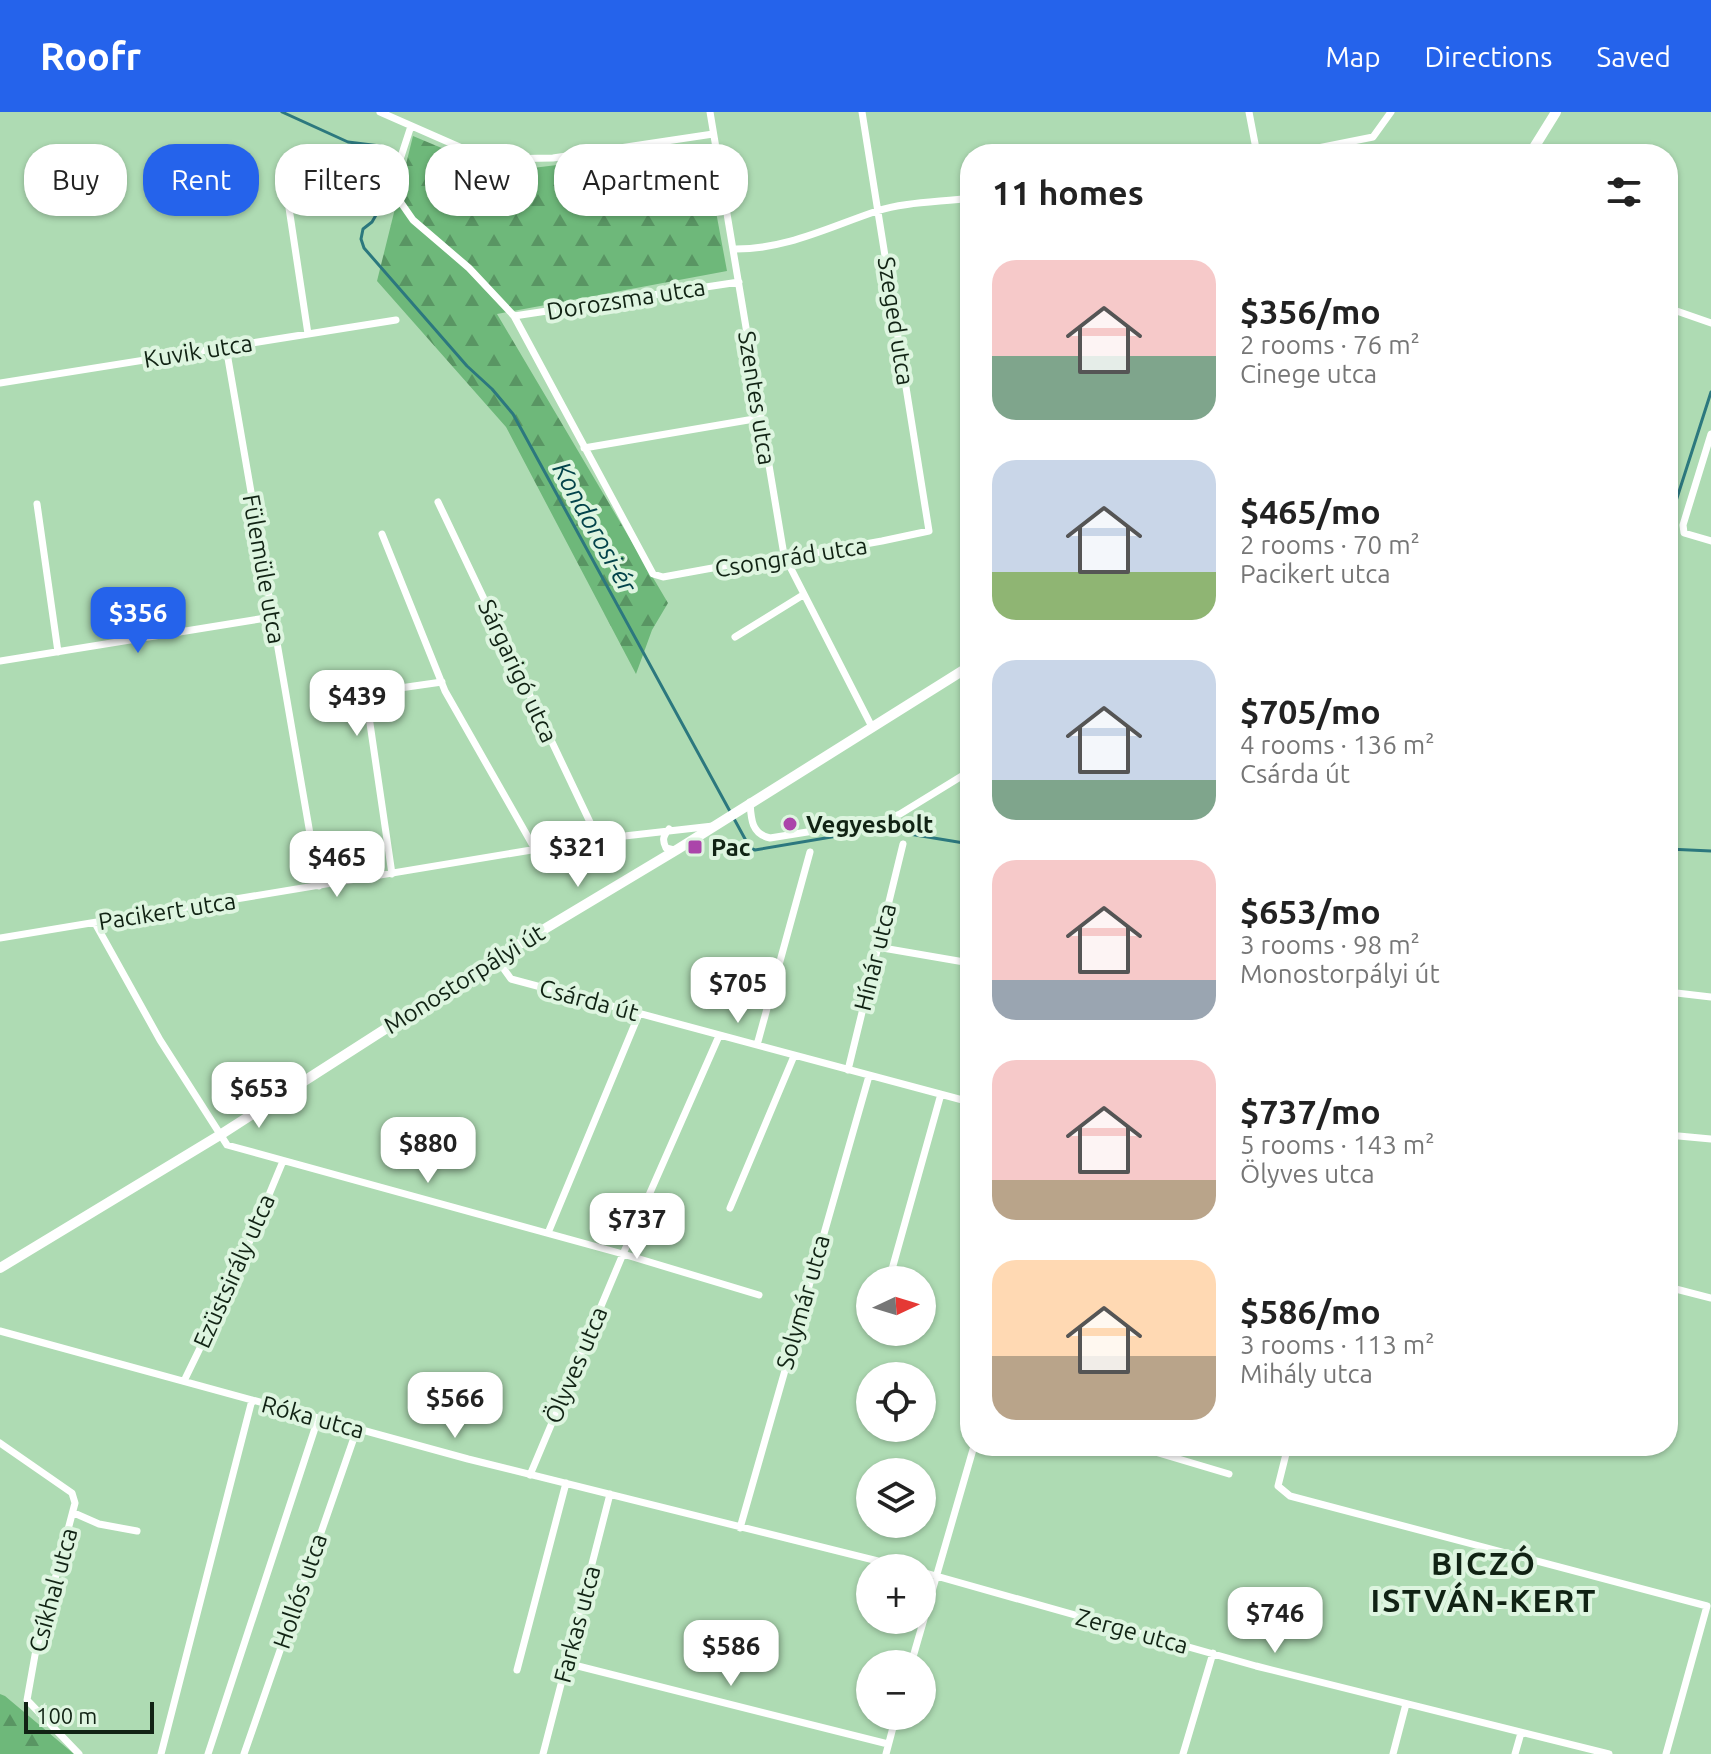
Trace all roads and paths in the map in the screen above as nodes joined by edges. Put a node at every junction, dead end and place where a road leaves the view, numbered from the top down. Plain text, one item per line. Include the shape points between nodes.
1 (380, 112) edge
2 (403, 112) edge
3 (710, 112) edge
4 (862, 112) edge
5 (1249, 112) edge
6 (1391, 112) edge
7 (1556, 112) edge
8 (399, 121) junction
9 (411, 126) junction
10 (713, 134) junction
11 (1255, 144) edge
12 (1338, 144) edge
13 (1536, 144) edge
14 (960, 199) edge
15 (879, 210) junction
16 (290, 216) edge
17 (733, 249) junction
18 (739, 282) junction
19 (1678, 311) edge
20 (514, 316) junction
21 (396, 320) dead end
22 (1711, 323) edge
23 (308, 334) junction
24 (226, 347) junction
25 (0, 383) edge
26 (760, 418) junction
27 (1711, 434) edge
28 (584, 448) junction
29 (438, 502) dead end
30 (37, 504) dead end
31 (929, 531) joint
32 (382, 534) dead end
33 (1711, 541) edge
34 (783, 551) junction
35 (803, 595) junction
36 (272, 617) junction
37 (735, 637) dead end
38 (58, 652) junction
39 (0, 661) edge
40 (960, 672) edge
41 (442, 682) junction
42 (872, 727) junction
43 (960, 777) edge
44 (750, 802) junction
45 (714, 825) junction
46 (669, 829) junction
47 (598, 839) junction
48 (903, 844) dead end
49 (678, 849) junction
50 (536, 851) junction
51 (810, 852) dead end
52 (392, 874) junction
53 (319, 886) junction
54 (95, 923) junction
55 (0, 938) edge
56 (877, 947) junction
57 (496, 958) junction
58 (960, 961) edge
59 (1678, 993) edge
60 (1711, 997) edge
61 (639, 1014) junction
62 (719, 1036) junction
63 (757, 1045) junction
64 (794, 1056) junction
65 (848, 1070) junction
66 (869, 1076) junction
67 (941, 1094) junction
68 (960, 1099) edge
69 (220, 1135) junction
70 (1678, 1136) edge
71 (1711, 1139) edge
72 (283, 1161) junction
73 (730, 1208) dead end
74 (548, 1233) junction
75 (623, 1254) junction
76 (893, 1266) edge
77 (0, 1268) edge
78 (1678, 1290) edge
79 (759, 1295) dead end
80 (1711, 1298) edge
81 (0, 1331) edge
82 (184, 1381) junction
83 (252, 1400) junction
84 (318, 1419) junction
85 (357, 1429) junction
86 (0, 1443) edge
87 (971, 1456) edge
88 (1169, 1456) edge
89 (1285, 1456) edge
90 (1229, 1474) dead end
91 (530, 1475) junction
92 (566, 1483) junction
93 (610, 1494) junction
94 (74, 1513) junction
95 (740, 1528) junction
96 (137, 1531) dead end
97 (856, 1556) edge
98 (936, 1575) joint
99 (1213, 1653) junction
100 (566, 1663) junction
101 (517, 1670) dead end
102 (1406, 1704) junction
103 (892, 1730) edge
104 (1521, 1733) junction
105 (888, 1744) junction
106 (79, 1754) edge
107 (161, 1754) edge
108 (208, 1754) edge
109 (244, 1754) edge
110 (543, 1754) edge
111 (886, 1754) edge
112 (1183, 1754) edge
113 (1393, 1754) edge
114 (1515, 1754) edge
115 (1609, 1754) edge
116 (1666, 1754) edge

1 - 8 street
2 - 8 street
3 - 10 street, Szentes utca
4 - 15 street, Szeged utca
5 - 11 street
6 - 12 street via 1373,137
7 - 13 street
8 - 9 street
9 - 10 street via 471,152 525,160
9 - 20 street via 395,175 397,197 413,220
10 - 17 street, Szentes utca
14 - 15 street
15 - 17 street via 800,240
15 - 31 street, Szeged utca
16 - 23 street
17 - 18 street, Szentes utca
18 - 20 street, Dorozsma utca
18 - 26 street, Szentes utca
19 - 22 street
20 - 28 street
21 - 23 street, Kuvik utca
23 - 24 street, Kuvik utca
24 - 25 street, Kuvik utca
24 - 36 street, Fülemüle utca
26 - 28 street
26 - 34 street, Szentes utca
27 - 33 street via 1683,525 1684,533
28 - 34 street, Csongrád utca via 653,574 697,572
29 - 47 street, Sárgarigó utca
30 - 38 street
31 - 34 street, Csongrád utca via 815,553
32 - 41 street
34 - 35 street, Szentes utca
35 - 37 street
35 - 42 street, Szentes utca
36 - 38 street
36 - 53 street, Fülemüle utca
38 - 39 street
40 - 42 street, Monostorpályi út
41 - 50 street
41 - 52 street via 372,692 367,703
42 - 44 street, Monostorpályi út
43 - 44 street via 888,819 770,838 756,832
44 - 45 street, Monostorpályi út
45 - 46 street, Pacikert utca
45 - 49 street, Monostorpályi út
46 - 47 street, Pacikert utca
46 - 49 street via 663,843
47 - 50 street, Pacikert utca
48 - 56 street, Hínár utca
49 - 57 street, Monostorpályi út
50 - 52 street, Pacikert utca
51 - 63 street
52 - 53 street, Pacikert utca
53 - 54 street, Pacikert utca
54 - 55 street, Pacikert utca
54 - 69 street
56 - 58 street
56 - 65 street, Hínár utca
57 - 61 street, Csárda út via 511,979
57 - 69 street, Monostorpályi út
59 - 60 street
61 - 62 street, Csárda út
61 - 74 street
62 - 63 street, Csárda út
62 - 75 street, Ölyves utca
63 - 64 street, Csárda út
64 - 65 street, Csárda út
64 - 73 street
65 - 66 street, Csárda út
66 - 67 street, Csárda út
66 - 95 street, Solymár utca
67 - 68 street, Csárda út
67 - 76 street
69 - 72 street via 227,1145
69 - 77 street, Monostorpályi út
70 - 71 street
72 - 74 street
72 - 82 street, Ezüstsirály utca
74 - 75 street
75 - 79 street
75 - 91 street, Ölyves utca
78 - 80 street
81 - 82 street, Róka utca
82 - 83 street, Róka utca
83 - 84 street, Róka utca
83 - 107 street
84 - 85 street, Róka utca
84 - 108 street
85 - 91 street, Róka utca
85 - 109 street, Hollós utca
86 - 94 street, Csíkhal utca via 72,1493
87 - 98 street
88 - 90 street
89 - 116 street via 1278,1486 1290,1496 1707,1606
91 - 92 street, Róka utca
92 - 93 street, Róka utca
92 - 101 street
93 - 95 street, Róka utca
93 - 100 street, Farkas utca
94 - 96 street
94 - 106 street, Csíkhal utca via 27,1700
95 - 97 street, Róka utca
98 - 99 street, Zerge utca
99 - 102 street, Zerge utca
99 - 112 street
100 - 105 street
100 - 110 street, Farkas utca
102 - 104 street, Zerge utca
102 - 113 street
103 - 105 street
104 - 114 street
104 - 115 street, Zerge utca
105 - 111 street

